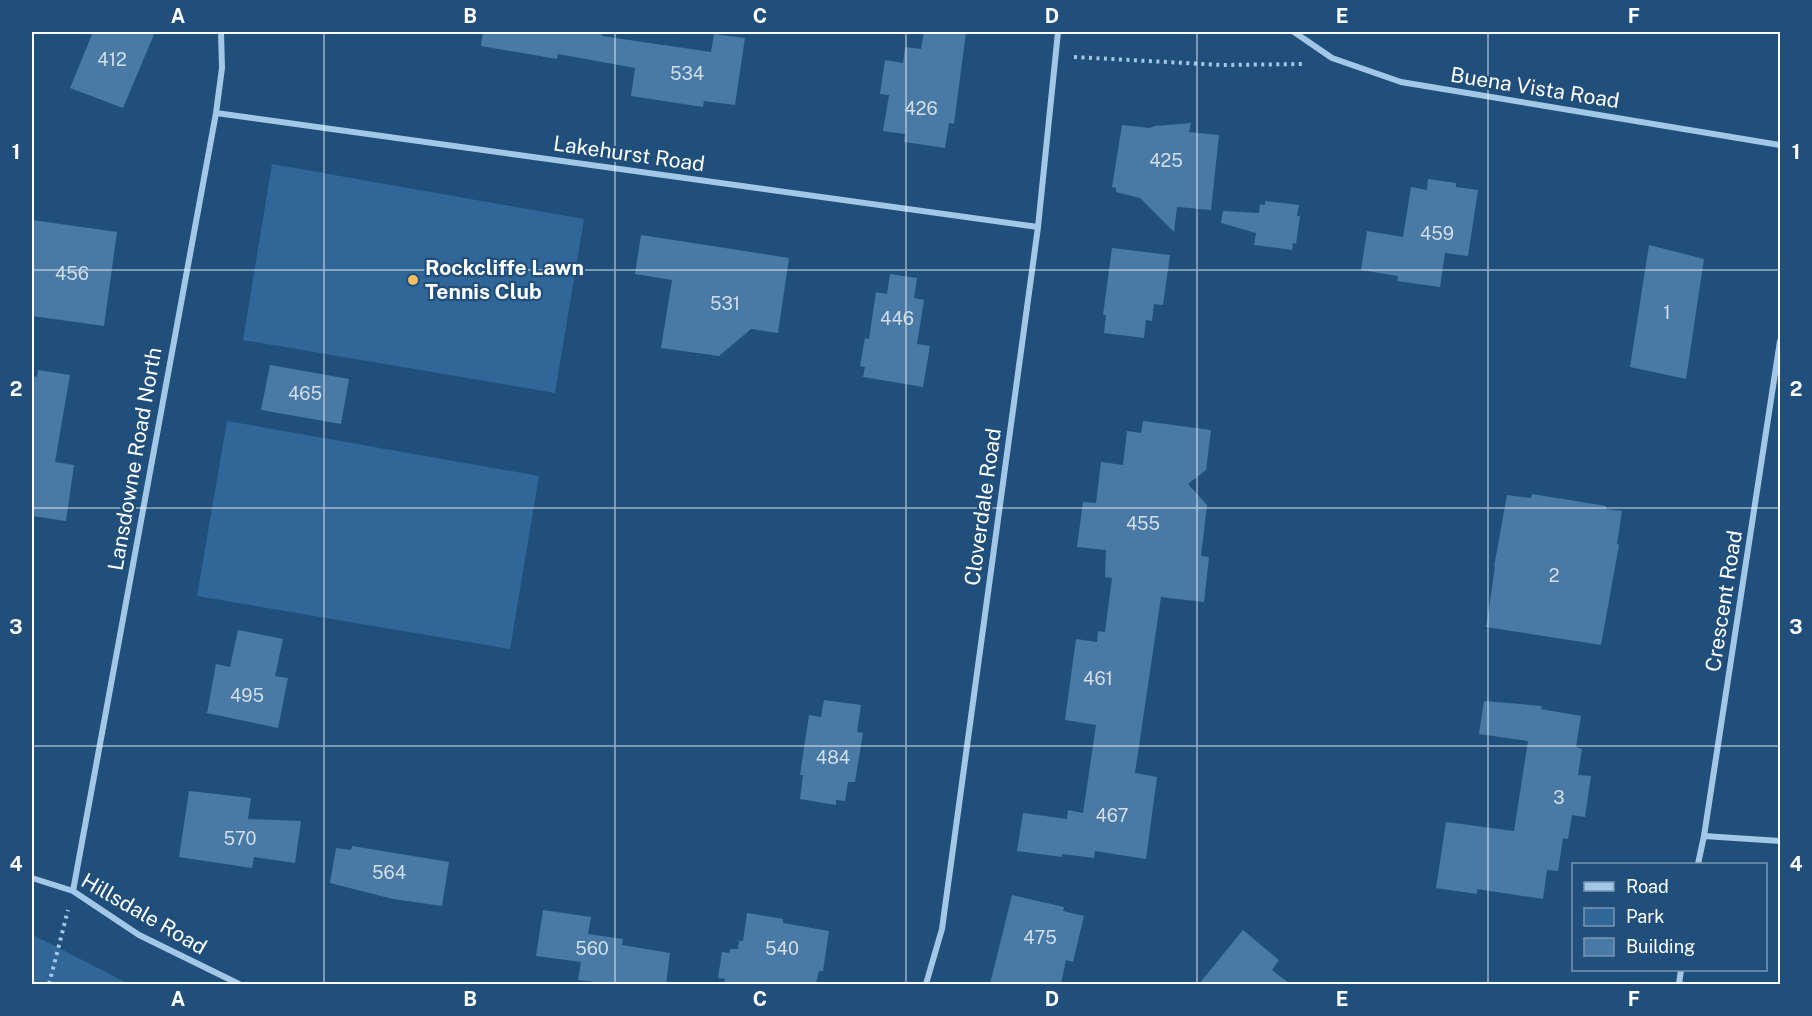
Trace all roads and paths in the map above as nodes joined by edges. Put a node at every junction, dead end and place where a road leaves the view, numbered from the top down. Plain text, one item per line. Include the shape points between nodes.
1 (221, 32) edge
2 (1058, 32) edge
3 (1294, 32) edge
4 (1055, 56) junction
5 (1309, 64) dead end
6 (216, 113) junction
7 (1780, 145) edge
8 (1038, 227) junction
9 (1780, 341) edge
10 (1704, 836) junction
11 (1780, 841) edge
12 (1698, 863) edge
13 (32, 878) edge
14 (73, 891) junction
15 (49, 984) edge
16 (239, 984) edge
17 (926, 984) edge

1 - 6 street, Lansdowne Road North via 222,68
2 - 4 street, Cloverdale Road
3 - 7 street, Buena Vista Road via 1332,58 1401,82
4 - 5 path via 1222,65
4 - 8 street, Cloverdale Road
6 - 8 street, Lakehurst Road
6 - 14 street, Lansdowne Road North
8 - 17 street, Cloverdale Road via 942,929
9 - 10 street, Crescent Road
10 - 11 street
10 - 12 street, Crescent Road
13 - 14 street, Hillsdale Road
14 - 15 path
14 - 16 street, Hillsdale Road via 139,935

